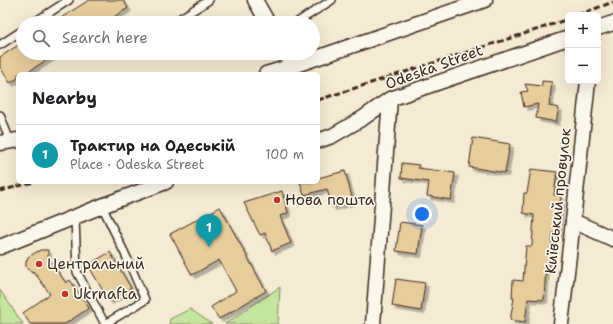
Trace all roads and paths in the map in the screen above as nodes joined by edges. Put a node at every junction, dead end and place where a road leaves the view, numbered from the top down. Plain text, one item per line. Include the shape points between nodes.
1 (69, 0) edge
2 (208, 0) edge
3 (255, 0) edge
4 (332, 0) edge
5 (485, 0) edge
6 (60, 2) edge
7 (42, 16) edge
8 (184, 16) edge
9 (264, 16) edge
10 (307, 16) edge
11 (613, 23) edge
12 (601, 27) edge
13 (16, 35) edge
14 (565, 39) edge
15 (0, 45) edge
16 (320, 57) edge
17 (289, 60) edge
18 (311, 60) edge
19 (296, 65) junction
20 (273, 72) edge
21 (588, 84) edge
22 (390, 99) junction
23 (0, 115) edge
24 (320, 140) edge
25 (9, 142) edge
26 (161, 184) edge
27 (102, 206) junction
28 (75, 217) junction
29 (573, 221) junction
30 (613, 239) edge
31 (0, 247) edge
32 (105, 324) edge
33 (373, 324) edge
34 (561, 324) edge

1 - 6 lane
2 - 8 lane
3 - 9 street
4 - 10 lane
5 - 16 street
6 - 7 lane
11 - 12 street
13 - 15 lane
14 - 22 street, Odeska Street
17 - 19 street
18 - 19 street
19 - 20 street
21 - 29 street, Київський провулок
22 - 24 street, Odeska Street via 356,122
22 - 33 street
23 - 25 lane
26 - 27 street
27 - 28 street
27 - 32 lane via 145,300
28 - 31 street
28 - 32 lane via 78,272
29 - 30 street
29 - 34 street, Київський провулок

